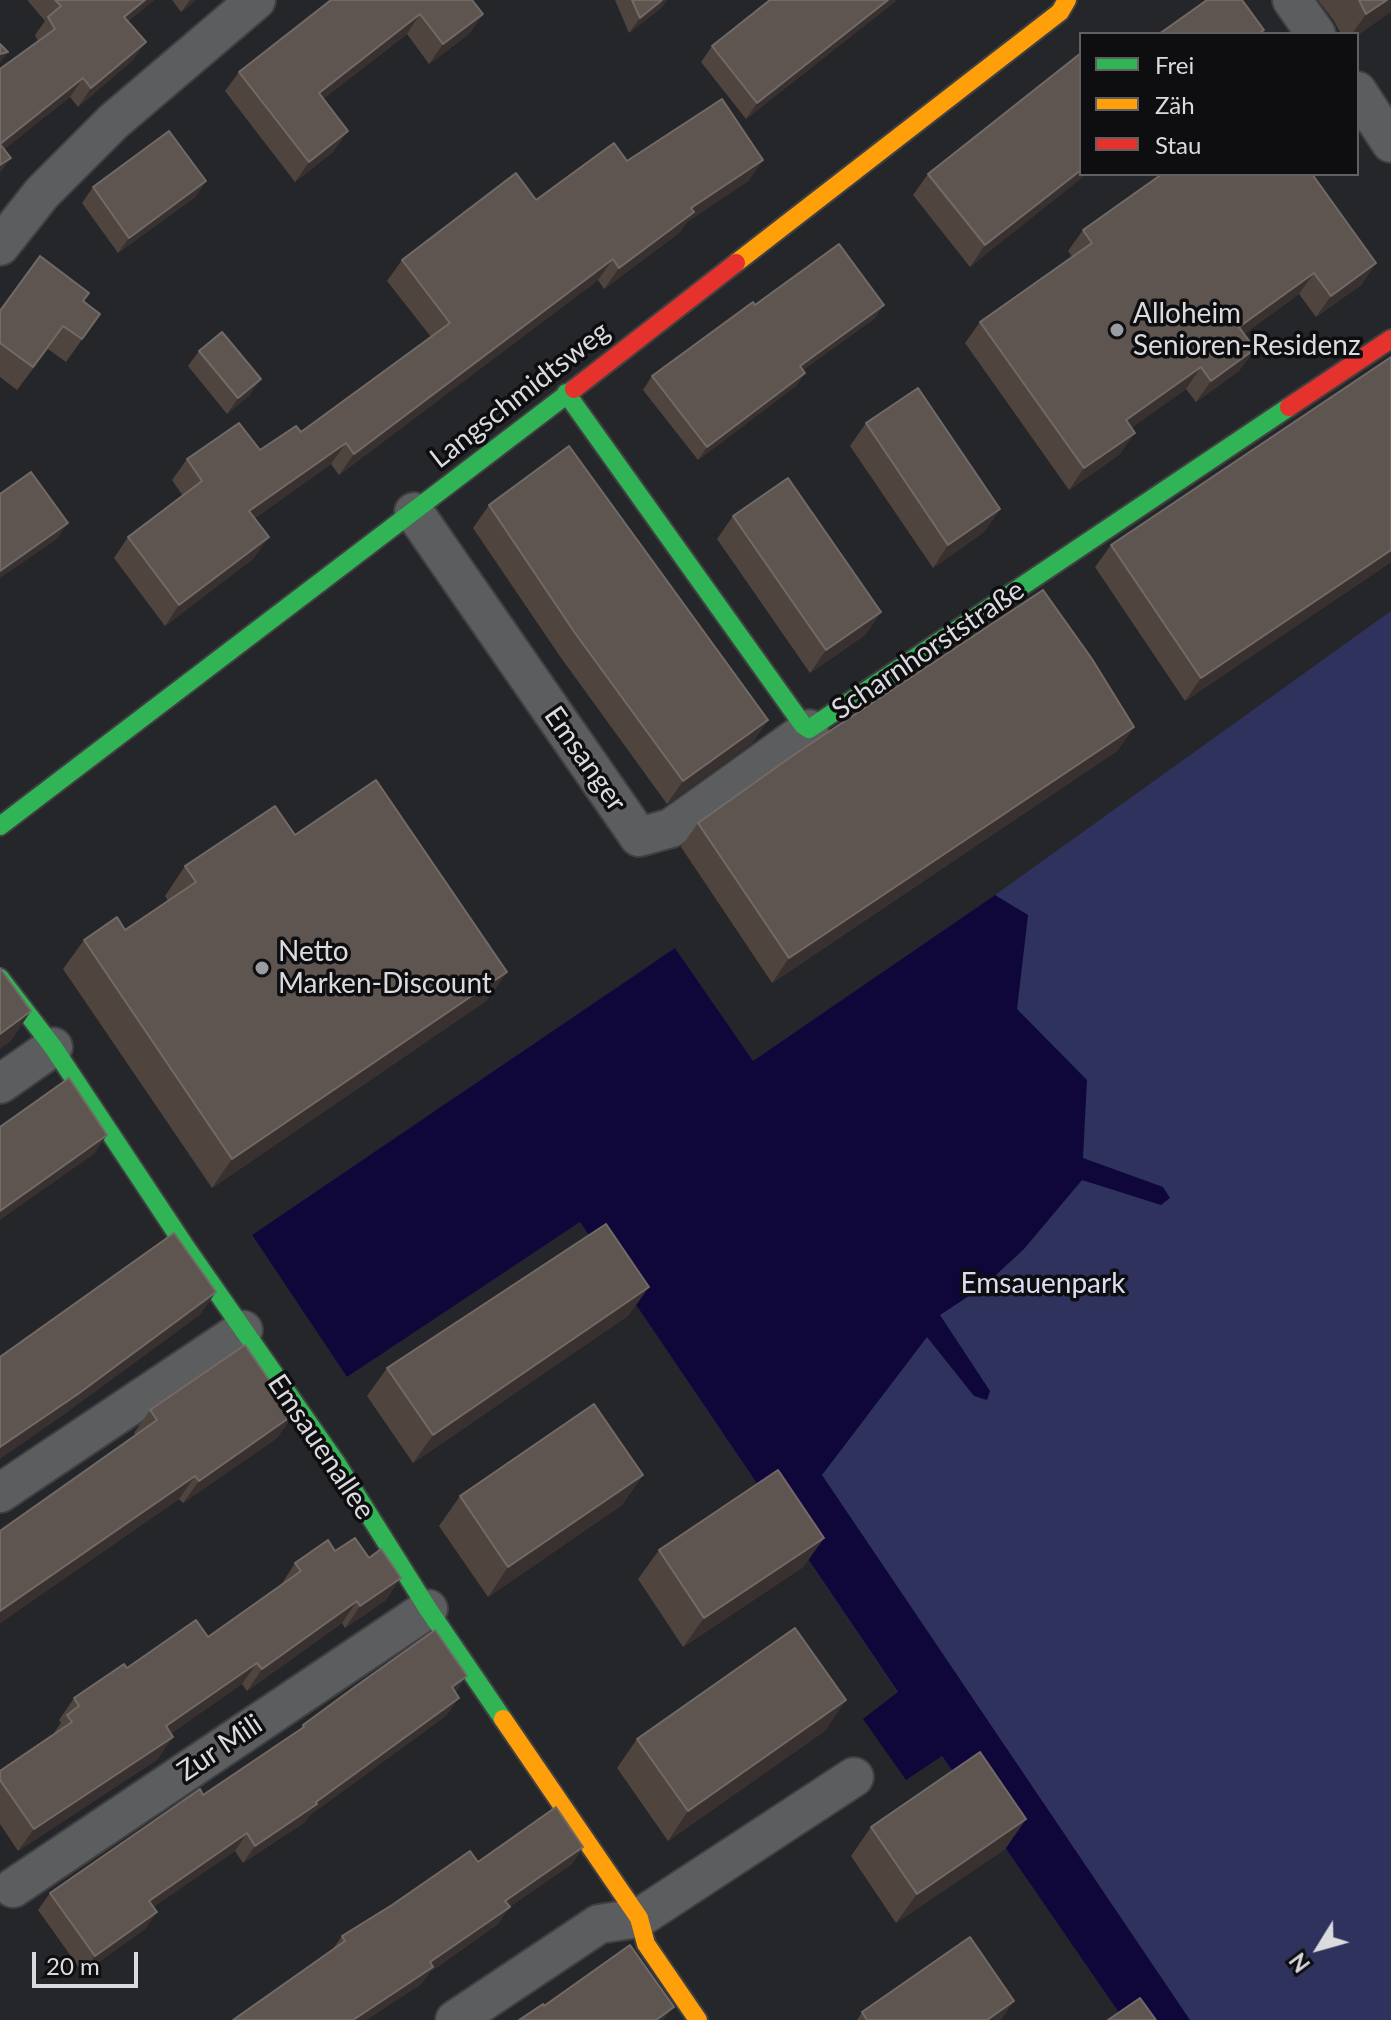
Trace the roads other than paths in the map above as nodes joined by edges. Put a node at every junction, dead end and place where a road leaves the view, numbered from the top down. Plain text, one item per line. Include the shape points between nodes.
1 (256, 0) edge
2 (1067, 0) edge
3 (1292, 0) edge
4 (1315, 32) edge
5 (1359, 94) edge
6 (1391, 143) edge
7 (0, 246) edge
8 (1391, 339) edge
9 (566, 393) junction
10 (414, 512) junction
11 (809, 729) junction
12 (0, 826) edge
13 (0, 978) edge
14 (53, 1047) junction
15 (0, 1084) edge
16 (243, 1330) junction
17 (0, 1493) edge
18 (428, 1609) junction
19 (854, 1777) dead end
20 (13, 1888) dead end
21 (639, 1918) junction
22 (455, 2020) edge
23 (698, 2020) edge

1 - 7 street via 114,121 42,193
2 - 9 street, Langschmidtsweg via 1060,12
3 - 4 street
5 - 6 street
8 - 11 street, Scharnhorststraße
9 - 10 street, Langschmidtsweg
9 - 11 street, Scharnhorststraße
10 - 11 street, Emsanger via 639,837 671,828
10 - 12 street, Langschmidtsweg
13 - 14 street, Emsauenallee
14 - 15 street
14 - 16 street, Emsauenallee
16 - 17 street
16 - 18 street, Emsauenallee via 337,1464
18 - 20 street, Zur Mili
18 - 21 street, Emsauenallee
19 - 21 street
21 - 22 street via 599,1924
21 - 23 street, Emsauenallee via 646,1944

